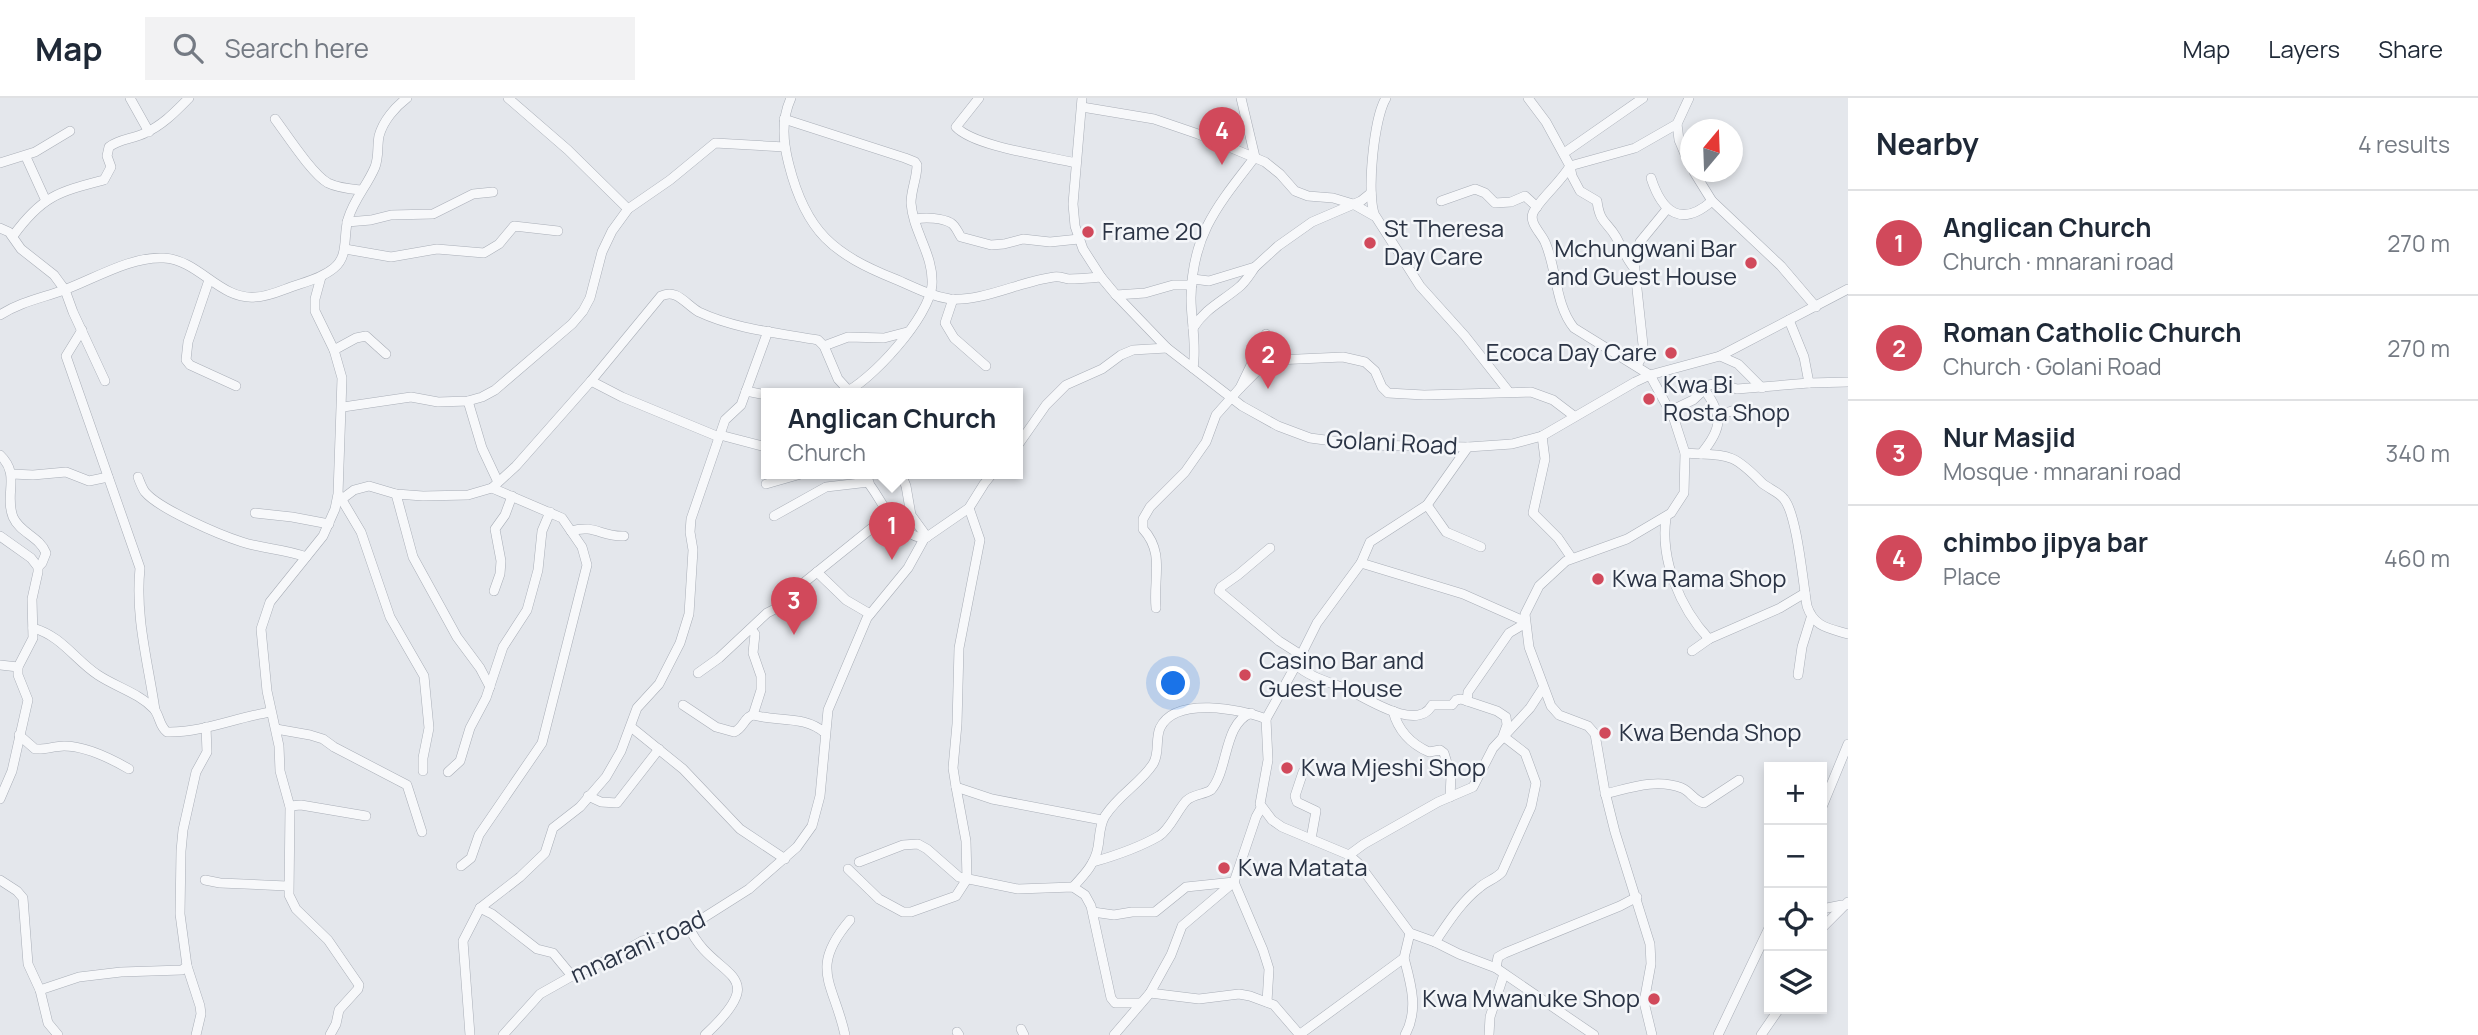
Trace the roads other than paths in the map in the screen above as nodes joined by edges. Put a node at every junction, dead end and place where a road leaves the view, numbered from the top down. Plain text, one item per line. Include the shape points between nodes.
1 (130, 98) edge
2 (189, 98) edge
3 (407, 98) edge
4 (508, 98) edge
5 (791, 98) edge
6 (979, 98) edge
7 (1241, 98) edge
8 (1386, 98) edge
9 (1528, 98) edge
10 (1643, 98) edge
11 (1689, 98) edge
12 (394, 102) edge
13 (1082, 102) edge
14 (275, 119) dead end
15 (784, 119) junction
16 (1677, 124) junction
17 (70, 131) dead end
18 (149, 132) junction
19 (1680, 142) edge
20 (785, 147) junction
21 (1564, 153) junction
22 (26, 157) junction
23 (1255, 157) junction
24 (0, 163) edge
25 (1076, 163) junction
26 (1570, 166) junction
27 (1651, 177) dead end
28 (1700, 182) edge
29 (360, 190) junction
30 (493, 192) dead end
31 (1371, 193) junction
32 (46, 201) junction
33 (1441, 201) dead end
34 (1712, 201) junction
35 (1353, 204) junction
36 (1537, 207) junction
37 (628, 209) junction
38 (1667, 209) junction
39 (1376, 217) junction
40 (916, 219) junction
41 (347, 222) junction
42 (0, 228) edge
43 (558, 232) dead end
44 (13, 236) junction
45 (1079, 239) junction
46 (345, 249) junction
47 (1255, 267) junction
48 (1634, 268) junction
49 (321, 276) junction
50 (1101, 277) junction
51 (209, 280) junction
52 (1192, 282) junction
53 (1848, 289) edge
54 (65, 290) junction
55 (931, 295) junction
56 (1116, 295) junction
57 (953, 299) junction
58 (1816, 307) junction
59 (0, 315) edge
60 (1789, 320) junction
61 (82, 330) junction
62 (1192, 330) junction
63 (768, 331) junction
64 (908, 332) junction
65 (1266, 334) dead end
66 (824, 346) junction
67 (1167, 348) junction
68 (334, 350) junction
69 (386, 354) dead end
70 (1720, 356) junction
71 (986, 366) dead end
72 (1637, 366) junction
73 (1193, 368) junction
74 (1650, 375) junction
75 (105, 381) dead end
76 (591, 381) junction
77 (1848, 382) edge
78 (1809, 383) junction
79 (236, 386) dead end
80 (844, 388) edge
81 (851, 388) edge
82 (1240, 388) junction
83 (1704, 388) junction
84 (1762, 388) junction
85 (746, 391) junction
86 (1508, 392) junction
87 (761, 394) edge
88 (1232, 398) junction
89 (468, 401) junction
90 (343, 407) junction
91 (1735, 410) dead end
92 (1670, 411) junction
93 (1719, 415) junction
94 (1574, 416) junction
95 (720, 436) junction
96 (1542, 436) junction
97 (1023, 438) edge
98 (761, 446) edge
99 (1468, 447) junction
100 (1685, 453) junction
101 (1701, 454) junction
102 (0, 455) edge
103 (12, 474) junction
104 (108, 477) junction
105 (138, 477) dead end
106 (784, 479) edge
107 (866, 479) edge
108 (903, 479) edge
109 (988, 479) edge
110 (869, 482) junction
111 (766, 484) dead end
112 (495, 485) junction
113 (396, 494) junction
114 (340, 496) junction
115 (512, 496) junction
116 (1427, 505) junction
117 (970, 508) junction
118 (550, 512) junction
119 (255, 513) dead end
120 (888, 515) junction
121 (774, 516) dead end
122 (1666, 518) junction
123 (329, 524) junction
124 (571, 531) junction
125 (0, 536) edge
126 (624, 536) dead end
127 (926, 538) junction
128 (1481, 547) dead end
129 (1270, 548) dead end
130 (306, 557) junction
131 (1571, 557) junction
132 (1362, 563) junction
133 (38, 567) junction
134 (817, 572) junction
135 (494, 591) dead end
136 (1805, 593) junction
137 (1156, 608) dead end
138 (870, 614) junction
139 (1811, 618) junction
140 (1524, 622) junction
141 (33, 628) junction
142 (751, 629) junction
143 (1848, 634) edge
144 (1709, 639) junction
145 (1692, 652) dead end
146 (1301, 655) junction
147 (0, 665) edge
148 (1296, 665) junction
149 (18, 667) junction
150 (698, 673) dead end
151 (1798, 675) dead end
152 (490, 687) junction
153 (1543, 688) junction
154 (1467, 701) junction
155 (683, 705) dead end
156 (155, 710) junction
157 (1393, 711) junction
158 (271, 712) junction
159 (1251, 713) junction
160 (753, 715) junction
161 (1266, 719) junction
162 (206, 727) junction
163 (631, 727) junction
164 (276, 729) junction
165 (825, 733) junction
166 (19, 735) junction
167 (1503, 736) junction
168 (1848, 744) edge
169 (659, 748) junction
170 (129, 769) dead end
171 (422, 771) dead end
172 (448, 772) dead end
173 (1303, 772) dead end
174 (1739, 780) dead end
175 (956, 788) junction
176 (1605, 794) junction
177 (1827, 795) edge
178 (588, 796) junction
179 (1450, 797) junction
180 (0, 799) edge
181 (290, 806) junction
182 (1261, 808) junction
183 (366, 816) dead end
184 (1102, 820) junction
185 (422, 832) dead end
186 (1311, 839) junction
187 (1349, 855) junction
188 (785, 859) junction
189 (859, 862) dead end
190 (1093, 862) junction
191 (461, 866) dead end
192 (848, 869) dead end
193 (967, 879) junction
194 (0, 880) edge
195 (205, 880) dead end
196 (1234, 882) junction
197 (287, 886) junction
198 (1073, 887) junction
199 (1637, 897) junction
200 (1847, 902) edge
201 (480, 908) junction
202 (1827, 908) edge
203 (1093, 912) junction
204 (850, 920) dead end
205 (1827, 923) edge
206 (689, 927) junction
207 (1410, 933) junction
208 (1764, 939) edge
209 (1435, 942) junction
210 (1404, 958) junction
211 (187, 966) junction
212 (1496, 968) junction
213 (1504, 974) junction
214 (572, 976) junction
215 (40, 990) junction
216 (1150, 993) junction
217 (1267, 1002) junction
218 (1115, 1003) junction
219 (1141, 1003) junction
220 (1776, 1014) edge
221 (1128, 1017) junction
222 (1299, 1034) edge
223 (58, 1035) edge
224 (196, 1035) edge
225 (330, 1035) edge
226 (470, 1035) edge
227 (503, 1035) edge
228 (705, 1035) edge
229 (845, 1035) edge
230 (1114, 1035) edge
231 (1405, 1035) edge
232 (1489, 1035) edge
233 (1594, 1035) edge
234 (1652, 1035) edge
235 (1718, 1035) edge
236 (1761, 1035) edge

1 - 18 street
2 - 18 street
3 - 12 street
4 - 37 street
5 - 15 street
6 - 25 street via 958,122 961,132 988,143
7 - 23 street
8 - 31 street via 1377,119
9 - 21 street
10 - 21 street
11 - 16 street
12 - 29 street via 379,135 376,164
13 - 23 street via 1154,119
13 - 25 street, Golani Road
14 - 29 street via 326,182
15 - 20 street
15 - 40 street via 915,162 911,203
16 - 19 street
16 - 26 street via 1635,148
17 - 22 street
18 - 32 street via 109,147 111,167 104,180
20 - 37 street via 715,143
20 - 55 street via 803,206 829,242 872,271
21 - 26 street
22 - 24 street
22 - 32 street
23 - 35 street via 1295,191
23 - 52 street via 1224,195 1204,230
25 - 45 street, Golani Road via 1073,204
26 - 36 street
26 - 48 street via 1580,191 1597,201 1601,220
27 - 38 street via 1656,195
28 - 34 street
29 - 41 street
30 - 41 street via 473,194 433,214
31 - 35 street
31 - 39 street
32 - 44 street
33 - 36 street via 1475,190 1495,203 1525,196
34 - 38 street via 1694,214
34 - 58 street via 1782,265
35 - 39 street
35 - 47 street via 1311,222
36 - 72 street via 1533,223 1545,242 1565,317 1574,328
37 - 89 street via 602,252 590,298 577,317 511,378
38 - 48 street via 1640,242
39 - 86 street via 1420,286
40 - 45 street via 949,222 961,237 991,245 1023,239
40 - 55 street via 932,266
41 - 46 street
42 - 44 street
43 - 46 street via 514,226 484,253 438,249 391,257
44 - 54 street
45 - 50 street, Golani Road
46 - 49 street via 336,267
47 - 52 street
47 - 62 street via 1237,290 1200,316
48 - 72 street via 1643,345
49 - 51 street via 255,298 227,291
49 - 68 street via 316,311
50 - 56 street, Golani Road
50 - 57 street via 1057,276
51 - 54 street via 195,269 163,258 101,273
51 - 79 street via 186,360
52 - 56 street
52 - 62 street
53 - 58 street, Golani Road
54 - 59 street
54 - 61 street
55 - 57 street
55 - 64 street
56 - 67 street, Golani Road
57 - 71 street via 945,323 948,331
58 - 60 street, Golani Road
60 - 70 street, Golani Road
60 - 78 street
61 - 75 street
61 - 104 street via 66,356
62 - 73 street
63 - 66 street
63 - 76 street via 722,321 677,295 666,294
63 - 85 street
64 - 66 street via 884,338 848,337
64 - 81 street via 884,361
65 - 82 street
66 - 80 street
67 - 73 street, Golani Road
67 - 97 street via 1133,350 1066,385
68 - 69 street via 366,336
68 - 90 street via 342,378
70 - 74 street, Golani Road
70 - 84 street via 1738,364
72 - 74 street
73 - 88 street, Golani Road
74 - 92 street
74 - 94 street, Golani Road
76 - 95 street
76 - 112 street
77 - 78 street
78 - 84 street
82 - 86 street via 1262,366 1276,360 1343,357 1365,362 1388,393
82 - 88 street
83 - 84 street via 1718,383 1737,389
83 - 92 street via 1693,400
83 - 93 street
85 - 87 street
85 - 95 street via 741,405 725,420
86 - 94 street via 1540,395
88 - 99 street, Golani Road via 1278,426 1310,438 1363,445
88 - 137 street via 1216,415 1195,460 1143,519 1156,550
89 - 90 street via 411,397
89 - 112 street
90 - 114 street via 338,449
91 - 93 street
92 - 100 street
93 - 101 street via 1715,435
94 - 96 street, Golani Road
95 - 98 street
95 - 163 street via 691,519 694,550 684,634 659,684 637,708
96 - 99 street, Golani Road via 1512,444
96 - 131 street via 1545,459 1532,513
99 - 116 street
100 - 101 street
100 - 122 street via 1684,493
101 - 136 street via 1735,459 1784,499 1792,516
102 - 103 street
103 - 104 street via 66,472 89,481
103 - 133 street via 9,495 15,520 46,553
104 - 156 street via 140,568 140,631
105 - 130 street via 151,498 180,515 241,542
106 - 111 street
107 - 110 street
108 - 127 street via 911,515
109 - 117 street, mnarani road
110 - 120 street
110 - 121 street via 826,487
112 - 113 street via 468,495
112 - 115 street
113 - 114 street via 369,486
113 - 152 street via 412,557
114 - 123 street
114 - 171 street via 360,532 390,617 424,676 429,728
115 - 118 street
115 - 135 street via 495,529 501,561
116 - 128 street via 1446,532
116 - 132 street via 1375,537
117 - 127 street, mnarani road
117 - 175 street via 980,540 959,648 953,754
118 - 124 street via 562,518
118 - 152 street via 542,531 530,601 503,647
119 - 123 street
120 - 127 street via 904,531
120 - 134 street
122 - 131 street via 1627,539
122 - 144 street via 1667,559 1692,617
123 - 130 street
124 - 126 street via 588,527 607,536
124 - 191 street via 587,565 545,734 479,835 471,858
125 - 133 street
127 - 138 street, mnarani road
129 - 146 street via 1220,591
130 - 158 street via 263,617
131 - 140 street via 1539,586
132 - 140 street via 1464,594
132 - 146 street via 1317,623
133 - 141 street
134 - 138 street via 846,600
134 - 142 street
136 - 139 street
136 - 144 street
138 - 165 street, mnarani road via 828,710
139 - 143 street
139 - 151 street
140 - 153 street
140 - 154 street via 1509,633 1468,692
141 - 149 street via 30,646
141 - 156 street via 53,636 96,673
142 - 150 street
142 - 160 street via 761,676
144 - 145 street
146 - 148 street
147 - 149 street
148 - 157 street
148 - 161 street
149 - 166 street via 28,700
152 - 172 street via 460,761
153 - 167 street
153 - 176 street via 1559,715 1595,734
154 - 157 street via 1432,705 1421,715
154 - 167 street via 1506,717
155 - 160 street via 716,727 734,732
156 - 162 street via 167,732
157 - 179 street via 1398,727 1412,741 1429,752 1444,753 1451,776
158 - 162 street
158 - 164 street
159 - 161 street
159 - 184 street via 1219,707 1166,719 1160,728 1157,758
159 - 190 street via 1237,723 1211,790 1185,801 1157,837 1113,858
160 - 165 street via 811,723
161 - 182 street via 1268,760
162 - 211 street via 207,752 196,772 181,850 180,914
163 - 169 street
163 - 178 street via 606,777
164 - 181 street via 280,771
164 - 185 street via 323,739 407,785
165 - 188 street, mnarani road via 816,812 806,835
166 - 170 street via 36,749 65,746 88,750
166 - 180 street via 12,771
167 - 179 street via 1475,785
167 - 209 street via 1521,748 1529,761 1536,783 1531,807 1502,872 1466,900
168 - 177 street
169 - 178 street via 617,803
169 - 188 street via 740,830
173 - 186 street via 1295,796 1297,802 1316,811
174 - 176 street via 1704,803 1686,790 1657,783
175 - 184 street
175 - 193 street via 966,841
176 - 199 street
178 - 201 street via 553,828 545,853
179 - 187 street
181 - 183 street
181 - 197 street
182 - 186 street via 1282,827
182 - 196 street
184 - 190 street
186 - 187 street
187 - 207 street
188 - 206 street, mnarani road via 749,889
189 - 193 street via 918,844
190 - 198 street
192 - 193 street via 879,899 903,912 956,896
193 - 198 street via 1018,889
194 - 215 street via 23,898 26,955
195 - 197 street
196 - 203 street via 1186,887 1155,912
196 - 216 street via 1182,926
196 - 217 street via 1269,969
197 - 225 street via 292,904 328,940 359,985 339,1010
198 - 203 street via 1085,895
199 - 212 street via 1504,953
199 - 234 street via 1651,955 1644,1002
200 - 202 street
200 - 205 street
201 - 214 street via 537,949 553,953
201 - 226 street via 462,945
203 - 218 street
204 - 229 street via 833,942 825,971
206 - 214 street, mnarani road via 642,941
206 - 228 street via 732,975 739,991 735,1004
207 - 209 street
207 - 210 street
208 - 235 street
209 - 212 street
210 - 222 street
210 - 231 street via 1414,1003
211 - 215 street via 182,970 79,976
211 - 224 street via 200,1006
212 - 213 street
213 - 232 street
213 - 233 street
214 - 227 street, mnarani road via 540,994
215 - 223 street via 48,1023
216 - 217 street via 1199,999 1240,994
216 - 219 street
217 - 222 street via 1281,1011
218 - 219 street
218 - 221 street
219 - 221 street
220 - 236 street
221 - 230 street

